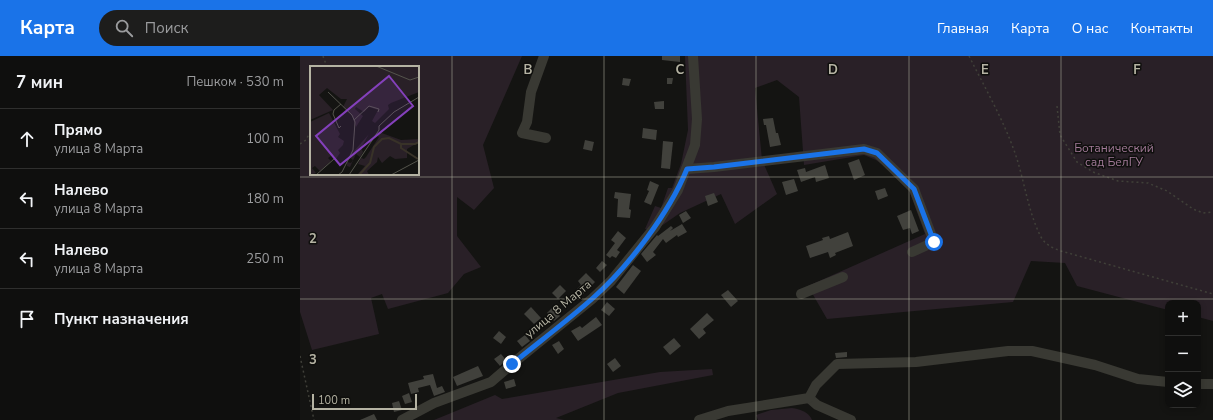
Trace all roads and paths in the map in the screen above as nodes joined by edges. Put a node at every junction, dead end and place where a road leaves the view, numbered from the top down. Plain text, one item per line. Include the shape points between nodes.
1 (323, 56) edge
2 (544, 56) edge
3 (693, 56) edge
4 (969, 56) edge
5 (327, 66) edge
6 (1057, 106) dead end
7 (310, 132) edge
8 (546, 138) dead end
9 (300, 144) edge
10 (687, 169) junction
11 (1213, 212) edge
12 (912, 252) dead end
13 (843, 277) dead end
14 (801, 294) dead end
15 (1213, 294) edge
16 (300, 356) edge
17 (1165, 382) edge
18 (1201, 384) edge
19 (1213, 384) edge
20 (809, 398) junction
21 (314, 420) edge
22 (402, 420) edge
23 (700, 420) edge
24 (850, 420) edge

1 - 5 path
2 - 8 street via 531,92 527,122 522,133
3 - 10 street, улица 8 Марта via 696,145
4 - 15 path via 996,108 1015,153 1044,242 1053,249
6 - 11 path via 1060,135 1077,162 1093,172 1118,181 1148,183 1167,191 1193,210
7 - 9 path via 306,140
10 - 12 street via 864,149 877,153 914,189 934,242
10 - 22 street, улица 8 Марта via 678,190 654,228 611,281 592,299 492,382 434,403
13 - 14 street
16 - 21 path
17 - 20 street via 1138,379 1050,354 1008,351 916,362 837,364 816,385
18 - 19 street
20 - 23 street via 728,411
20 - 24 street via 817,405

